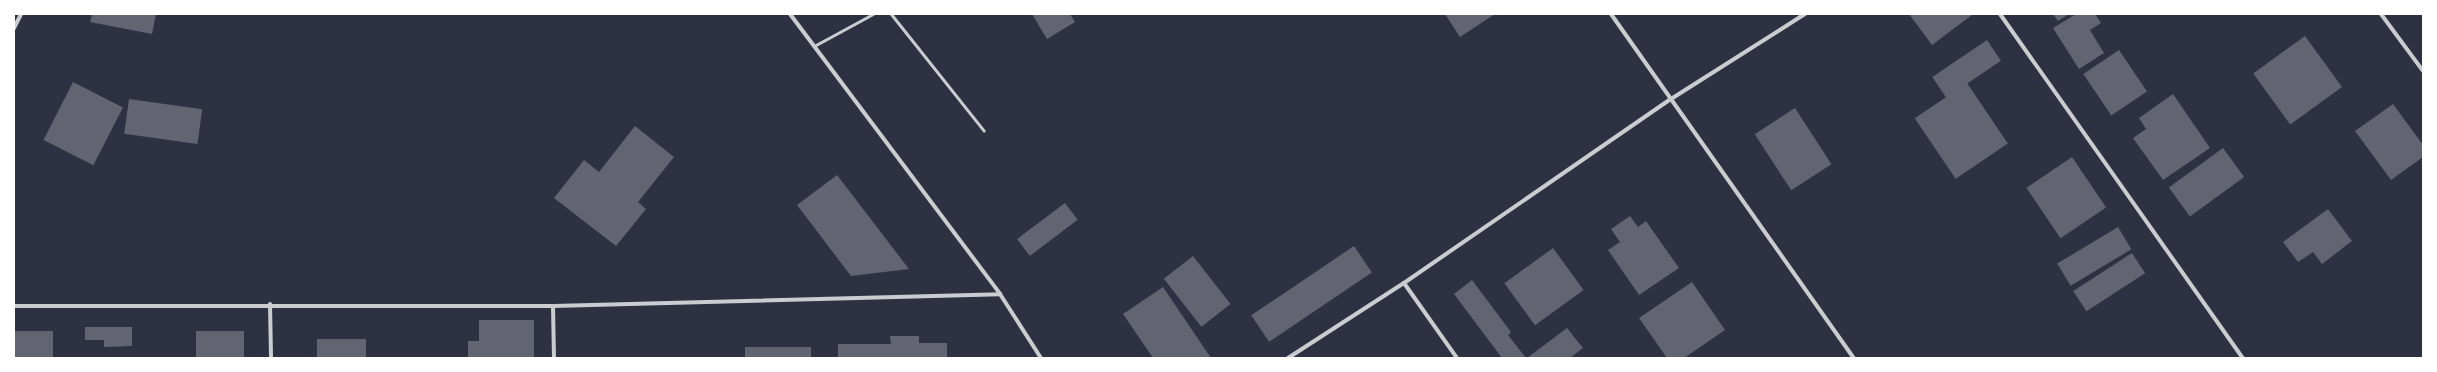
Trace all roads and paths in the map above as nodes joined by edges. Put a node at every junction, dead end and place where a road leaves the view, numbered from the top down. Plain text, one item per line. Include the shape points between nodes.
1 (21, 14) edge
2 (790, 14) edge
3 (873, 14) edge
4 (891, 14) edge
5 (1611, 14) edge
6 (1805, 14) edge
7 (2000, 14) edge
8 (2381, 14) edge
9 (14, 28) edge
10 (814, 46) junction
11 (2423, 71) edge
12 (1671, 99) junction
13 (984, 131) dead end
14 (1404, 283) junction
15 (1000, 294) junction
16 (270, 304) junction
17 (14, 306) edge
18 (553, 306) junction
19 (271, 358) edge
20 (554, 358) edge
21 (1041, 358) edge
22 (1288, 358) edge
23 (1457, 358) edge
24 (1854, 358) edge
25 (2243, 358) edge

1 - 9 street
2 - 10 street
3 - 10 lane
4 - 13 lane
5 - 12 street
6 - 12 street
7 - 25 street
8 - 11 street
10 - 15 street
12 - 14 street
12 - 24 street
14 - 22 street
14 - 23 street
15 - 18 street
15 - 21 street
16 - 17 street
16 - 18 street
16 - 19 street
18 - 20 street

